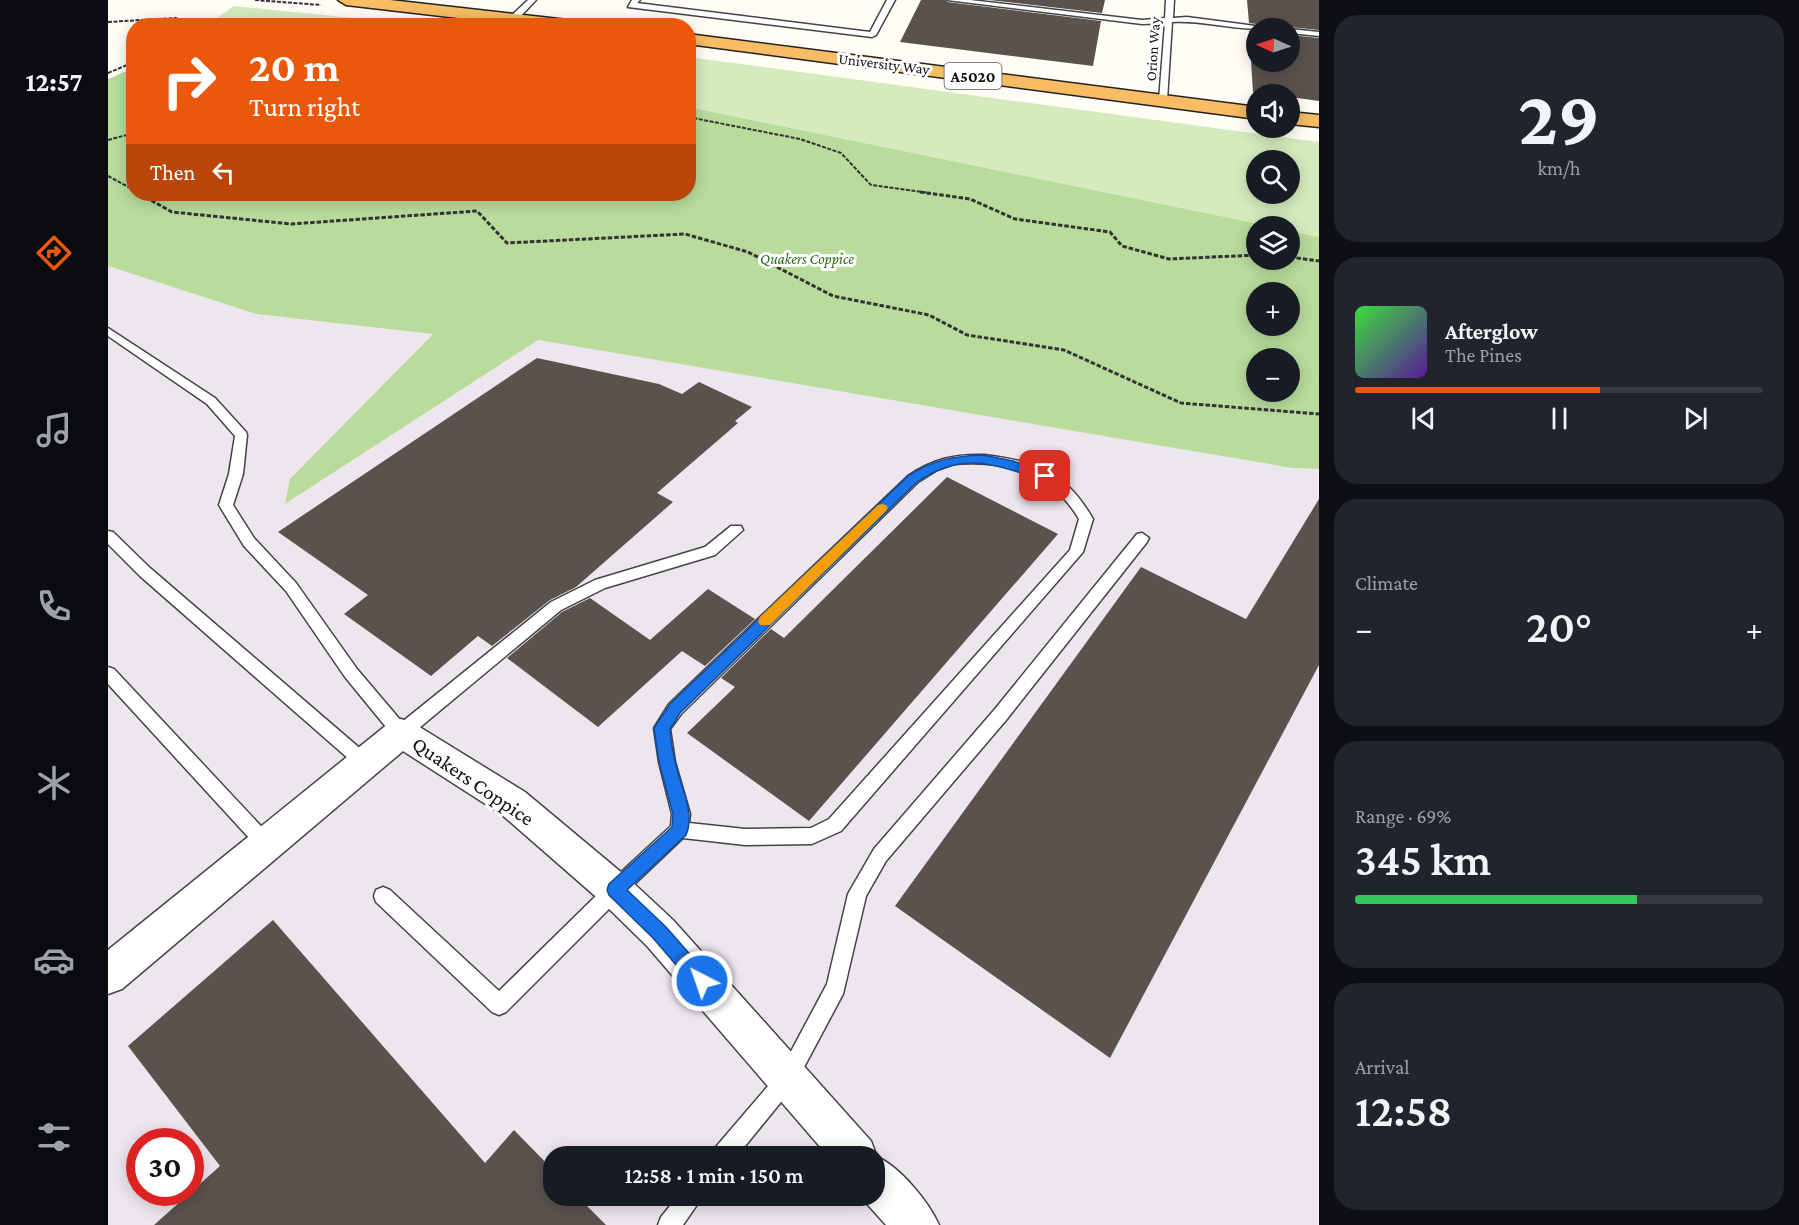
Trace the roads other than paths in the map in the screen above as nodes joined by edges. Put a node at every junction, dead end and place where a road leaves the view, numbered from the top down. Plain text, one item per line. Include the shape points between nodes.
1 (346, 0) edge
2 (532, 0) edge
3 (636, 0) edge
4 (891, 0) edge
5 (951, 0) edge
6 (1170, 0) edge
7 (514, 18) joint
8 (1168, 20) junction
9 (1246, 26) edge
10 (1300, 32) edge
11 (1319, 34) edge
12 (696, 40) edge
13 (1163, 100) junction
14 (1246, 111) edge
15 (1300, 119) edge
16 (1319, 122) edge
17 (108, 331) edge
18 (736, 531) dead end
19 (108, 536) edge
20 (1142, 538) dead end
21 (108, 674) edge
22 (401, 733) junction
23 (364, 762) junction
24 (680, 830) junction
25 (267, 845) junction
26 (615, 890) junction
27 (383, 896) dead end
28 (108, 975) edge
29 (787, 1079) junction
30 (731, 1146) edge
31 (847, 1146) edge
32 (885, 1190) edge
33 (684, 1206) edge
34 (669, 1225) edge
35 (916, 1225) edge

1 - 7 highway
2 - 7 lane
3 - 4 lane via 631,5 872,35
5 - 8 lane via 1142,22
6 - 8 lane, Orion Way
8 - 9 lane
8 - 13 lane, Orion Way
10 - 11 lane
12 - 13 highway, University Way / A5020
13 - 14 highway, University Way / A5020
15 - 16 highway
17 - 22 lane via 211,401 241,435 236,474 226,505 249,542 291,587 351,673
18 - 22 lane via 710,551 600,584 556,606
19 - 23 lane
20 - 29 lane via 1001,714 880,855 857,894 836,987
21 - 25 lane
22 - 23 street, Quakers Coppice
22 - 26 street, Quakers Coppice via 513,803
23 - 25 street, Quakers Coppice
24 - 24 lane via 681,814 662,728 675,709 912,479 930,467 954,460 983,459 1029,469 1070,494 1086,519 1076,552 835,825 812,836 745,837
24 - 26 lane
25 - 28 street, Quakers Coppice
26 - 27 lane via 499,1005
26 - 29 street, Quakers Coppice via 660,933
29 - 30 lane
29 - 31 street, Quakers Coppice
32 - 35 street
33 - 34 lane

